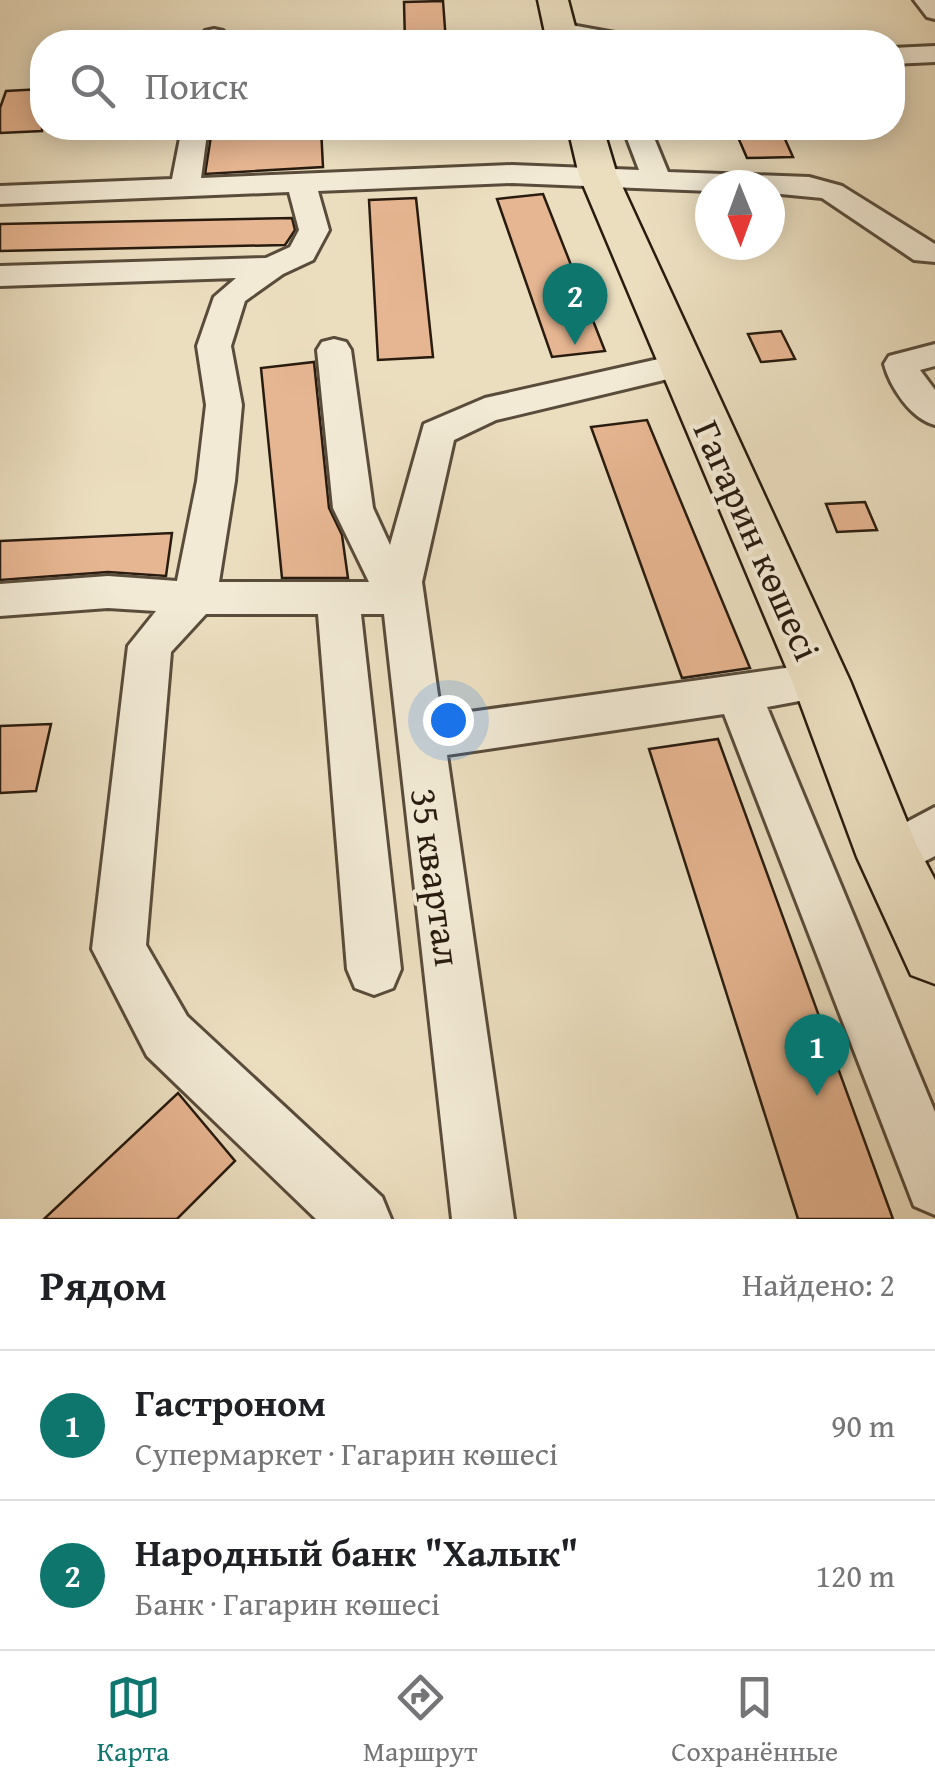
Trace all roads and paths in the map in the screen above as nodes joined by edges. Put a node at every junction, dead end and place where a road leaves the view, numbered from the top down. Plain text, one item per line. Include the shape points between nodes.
1 (926, 0) edge
2 (935, 12) edge
3 (935, 54) edge
4 (905, 55) edge
5 (193, 140) edge
6 (642, 140) edge
7 (592, 151) edge
8 (656, 178) junction
9 (300, 183) junction
10 (186, 188) junction
11 (0, 196) edge
12 (932, 257) edge
13 (272, 267) junction
14 (1, 281) edge
15 (334, 350) dead end
16 (935, 355) edge
17 (681, 365) junction
18 (935, 413) edge
19 (195, 598) junction
20 (338, 598) junction
21 (402, 598) junction
22 (0, 600) edge
23 (821, 681) junction
24 (738, 693) junction
25 (419, 739) junction
26 (935, 829) edge
27 (889, 857) junction
28 (935, 952) edge
29 (374, 969) dead end
30 (935, 1185) edge
31 (360, 1219) edge
32 (484, 1219) edge

1 - 2 street
3 - 4 street
5 - 10 street
6 - 8 street
7 - 8 street
7 - 9 street via 512,174
7 - 17 highway, Гагарин көшесі
8 - 12 street via 832,192
9 - 10 street
9 - 13 street via 314,230 302,253
10 - 11 street
13 - 14 street
13 - 19 street via 230,297 214,346 224,404
15 - 21 street via 353,508
16 - 18 street via 901,364
17 - 21 street, 35 квартал via 485,410 436,433
17 - 23 highway, Гагарин көшесі
19 - 20 street
19 - 22 street via 108,592
19 - 31 street via 150,646 119,949 167,1036
20 - 21 street
20 - 29 street
21 - 25 street, 35 квартал
23 - 24 street
23 - 27 highway, Гагарин көшесі
24 - 25 street
24 - 30 street
25 - 32 street, 35 квартал
26 - 27 street
27 - 28 highway, Гагарин көшесі

